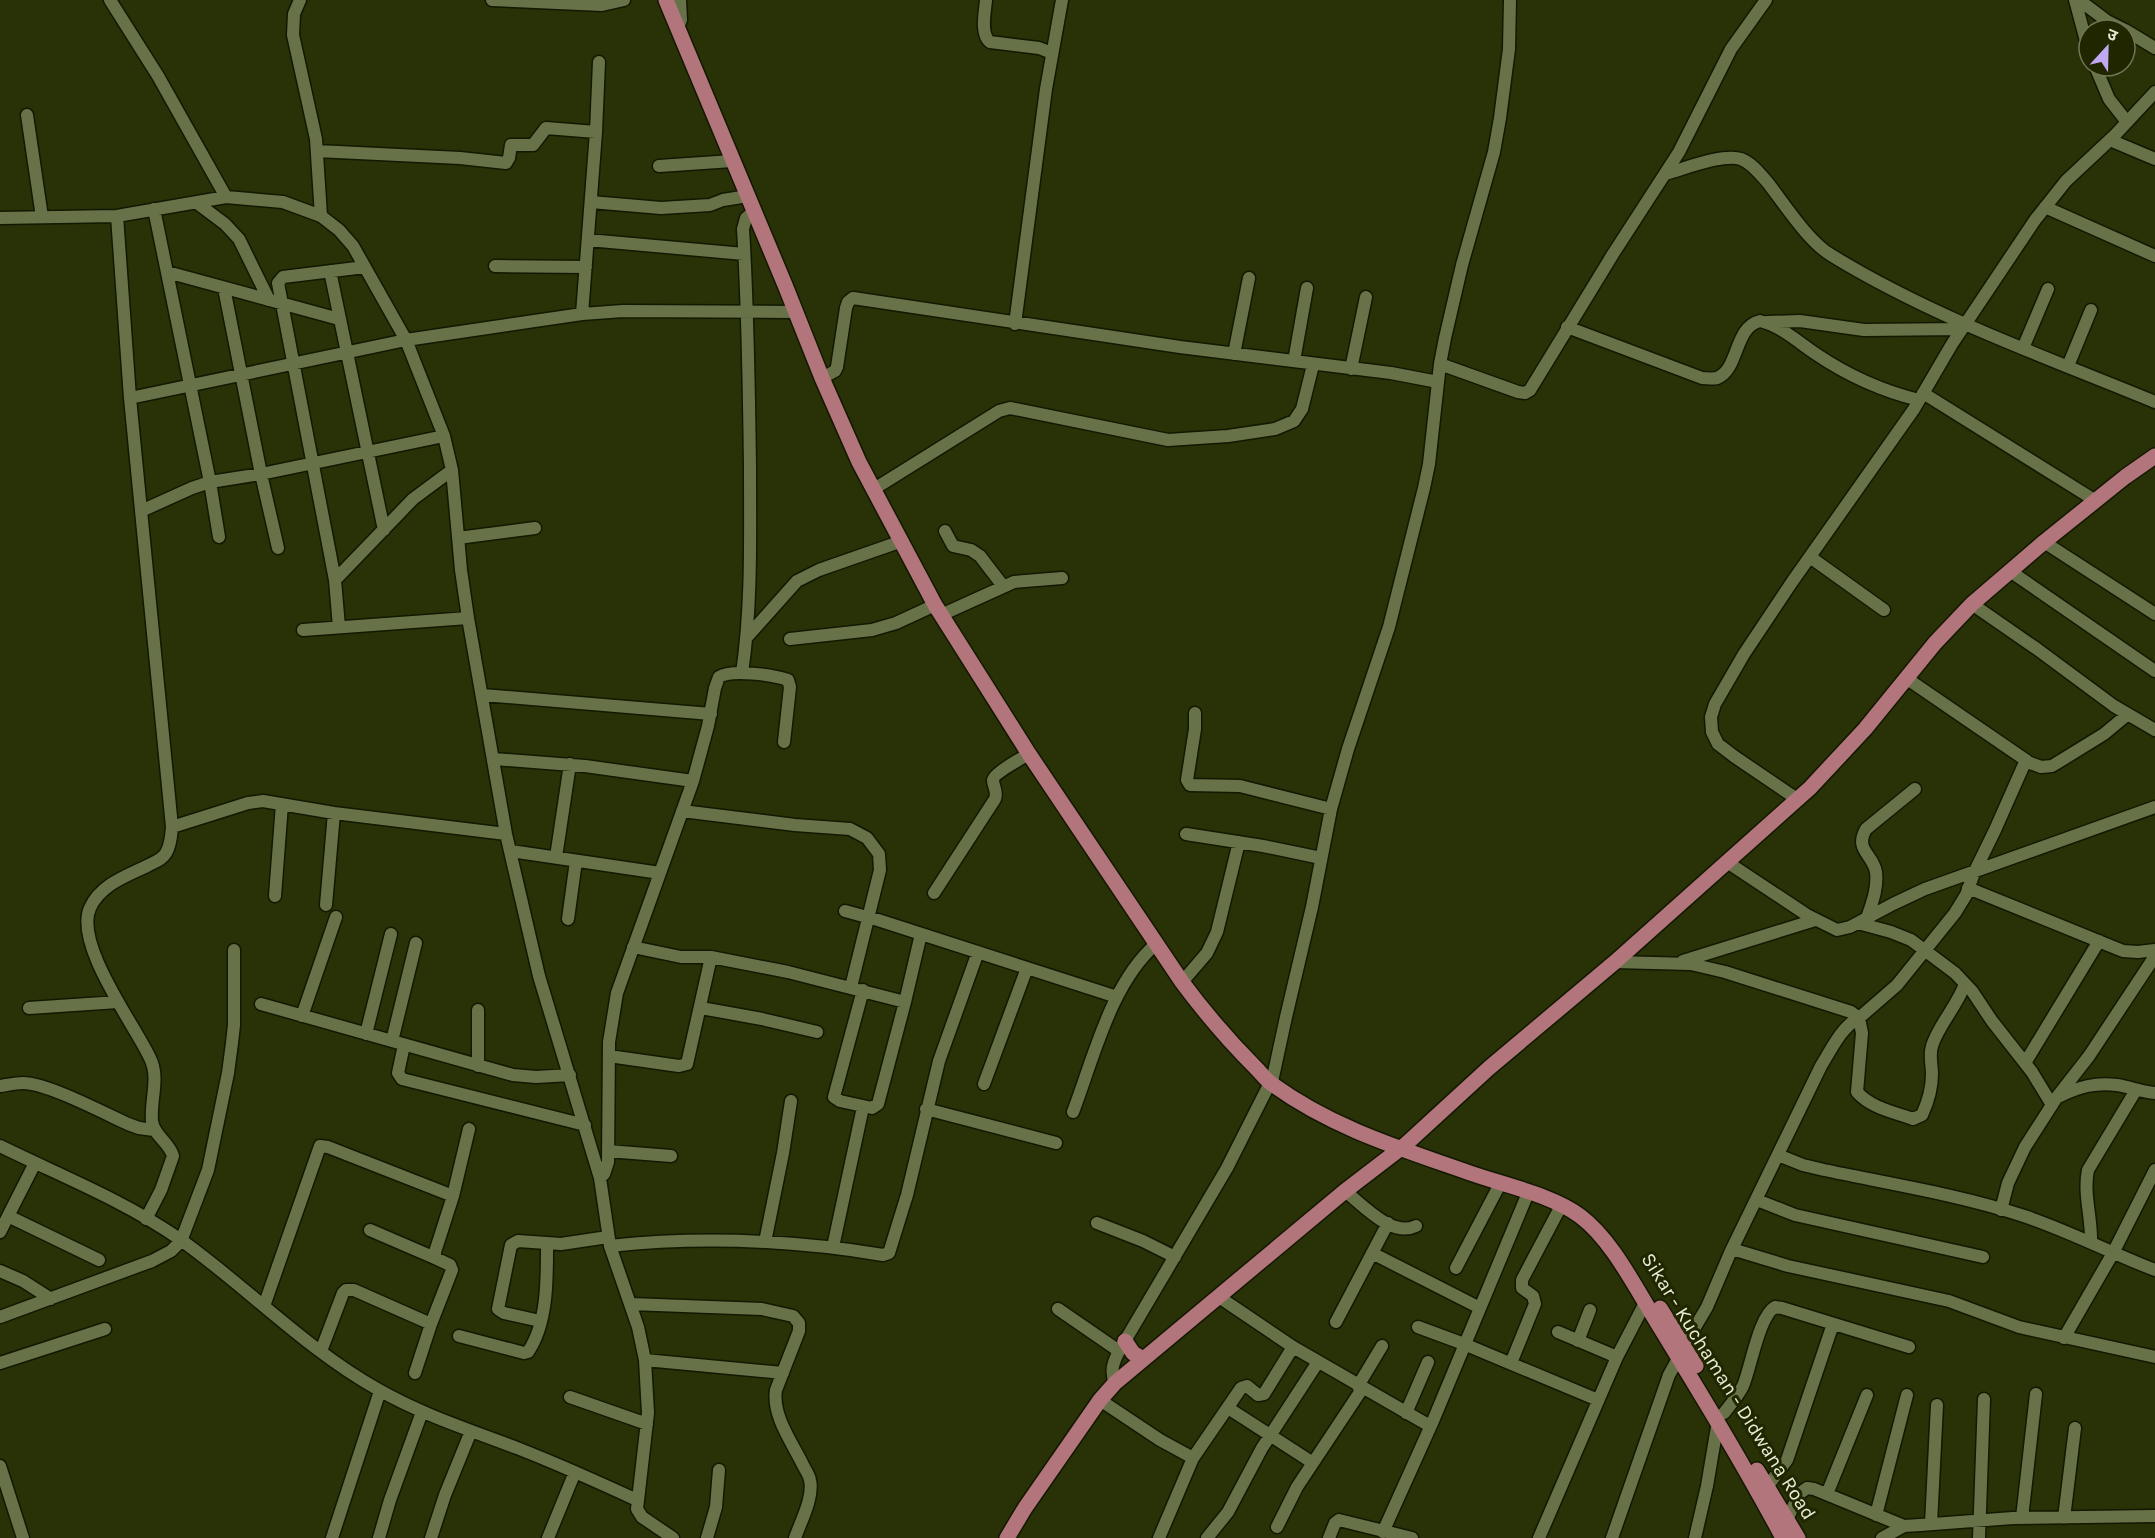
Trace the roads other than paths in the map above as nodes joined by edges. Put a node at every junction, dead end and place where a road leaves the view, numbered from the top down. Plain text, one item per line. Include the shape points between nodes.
1 (110, 0) edge
2 (300, 0) edge
3 (492, 0) edge
4 (624, 0) edge
5 (666, 0) edge
6 (680, 0) edge
7 (986, 0) edge
8 (1062, 0) edge
9 (1510, 0) edge
10 (1766, 0) edge
11 (2077, 0) edge
12 (2081, 18) edge
13 (2104, 18) edge
14 (678, 27) junction
15 (2137, 37) edge
16 (2155, 48) edge
17 (1052, 52) junction
18 (599, 62) dead end
19 (2100, 78) edge
20 (2155, 92) edge
21 (27, 115) dead end
22 (2127, 123) junction
23 (596, 132) junction
24 (2110, 140) junction
25 (317, 151) junction
26 (2155, 159) edge
27 (732, 161) junction
28 (659, 166) dead end
29 (1665, 174) junction
30 (748, 196) junction
31 (226, 197) junction
32 (591, 202) junction
33 (196, 203) junction
34 (2045, 207) junction
35 (154, 209) junction
36 (755, 211) junction
37 (117, 216) junction
38 (321, 216) junction
39 (42, 217) junction
40 (0, 218) edge
41 (588, 240) junction
42 (744, 254) junction
43 (2155, 256) edge
44 (495, 266) dead end
45 (365, 267) junction
46 (586, 267) junction
47 (330, 271) junction
48 (166, 272) junction
49 (1249, 278) dead end
50 (224, 288) junction
51 (1306, 288) dead end
52 (2048, 289) dead end
53 (1366, 297) dead end
54 (275, 301) junction
55 (2091, 310) dead end
56 (748, 312) junction
57 (796, 312) junction
58 (582, 314) junction
59 (339, 319) junction
60 (1767, 322) junction
61 (1015, 324) junction
62 (1964, 326) junction
63 (1567, 327) junction
64 (406, 340) junction
65 (2023, 348) junction
66 (347, 352) junction
67 (1234, 354) junction
68 (1294, 361) junction
69 (292, 364) junction
70 (1440, 364) junction
71 (1313, 365) junction
72 (2068, 366) junction
73 (1351, 369) junction
74 (241, 374) junction
75 (822, 378) junction
76 (1438, 382) junction
77 (189, 385) junction
78 (1921, 397) junction
79 (130, 398) junction
80 (2155, 402) edge
81 (444, 436) junction
82 (367, 453) junction
83 (2155, 456) edge
84 (311, 464) junction
85 (452, 470) junction
86 (261, 474) junction
87 (210, 482) junction
88 (874, 489) junction
89 (2096, 501) junction
90 (141, 511) junction
91 (535, 528) dead end
92 (384, 530) junction
93 (945, 531) dead end
94 (219, 537) dead end
95 (458, 538) junction
96 (902, 541) junction
97 (2044, 542) junction
98 (278, 548) dead end
99 (1810, 557) junction
100 (2010, 571) junction
101 (1062, 578) dead end
102 (335, 580) junction
103 (1003, 586) junction
104 (1972, 604) junction
105 (938, 610) junction
106 (1884, 610) dead end
107 (2155, 614) edge
108 (468, 618) junction
109 (339, 627) junction
110 (303, 630) dead end
111 (747, 636) junction
112 (790, 639) dead end
113 (2155, 670) edge
114 (742, 673) junction
115 (1906, 678) junction
116 (483, 695) junction
117 (1196, 713) dead end
118 (711, 714) junction
119 (2128, 714) junction
120 (2155, 730) edge
121 (784, 742) dead end
122 (1029, 754) junction
123 (494, 759) junction
124 (2026, 760) junction
125 (570, 764) junction
126 (693, 782) junction
127 (1915, 789) dead end
128 (1797, 800) junction
129 (282, 804) junction
130 (2155, 807) edge
131 (1331, 809) junction
132 (682, 811) junction
133 (334, 813) junction
134 (172, 827) junction
135 (506, 834) junction
136 (1186, 834) dead end
137 (1239, 842) junction
138 (511, 851) junction
139 (556, 857) junction
140 (1321, 858) junction
141 (576, 861) junction
142 (1727, 862) junction
143 (660, 873) junction
144 (1974, 873) junction
145 (1968, 888) junction
146 (934, 893) dead end
147 (275, 896) dead end
148 (326, 905) dead end
149 (845, 911) dead end
150 (336, 917) dead end
151 (868, 917) junction
152 (568, 919) dead end
153 (1815, 920) junction
154 (1863, 921) junction
155 (391, 934) dead end
156 (921, 934) junction
157 (2099, 941) junction
158 (416, 943) dead end
159 (1156, 944) junction
160 (633, 947) junction
161 (234, 950) dead end
162 (2155, 950) edge
163 (1926, 951) junction
164 (978, 952) junction
165 (2155, 956) edge
166 (711, 957) junction
167 (1616, 962) junction
168 (1676, 963) junction
169 (1027, 968) junction
170 (1182, 982) junction
171 (1965, 984) junction
172 (857, 989) junction
173 (1117, 997) junction
174 (118, 1002) junction
175 (905, 1002) junction
176 (261, 1004) dead end
177 (29, 1008) dead end
178 (701, 1008) junction
179 (478, 1010) dead end
180 (302, 1016) junction
181 (1859, 1018) junction
182 (816, 1032) dead end
183 (366, 1034) junction
184 (398, 1043) junction
185 (609, 1056) junction
186 (2025, 1063) junction
187 (478, 1066) junction
188 (570, 1075) junction
189 (1272, 1080) junction
190 (984, 1084) dead end
191 (0, 1086) edge
192 (2136, 1090) junction
193 (2155, 1093) edge
194 (791, 1101) dead end
195 (2054, 1101) junction
196 (862, 1107) junction
197 (926, 1109) junction
198 (1073, 1112) dead end
199 (585, 1125) junction
200 (469, 1129) dead end
201 (154, 1130) junction
202 (1056, 1143) dead end
203 (0, 1146) edge
204 (1401, 1147) junction
205 (608, 1151) junction
206 (1779, 1155) junction
207 (671, 1156) dead end
208 (35, 1163) junction
209 (2155, 1170) edge
210 (600, 1178) junction
211 (1500, 1184) junction
212 (1345, 1191) junction
213 (1528, 1193) junction
214 (453, 1196) junction
215 (1757, 1200) junction
216 (1561, 1206) junction
217 (2001, 1210) junction
218 (146, 1219) junction
219 (1097, 1223) dead end
220 (1388, 1223) junction
221 (3, 1224) edge
222 (1416, 1226) dead end
223 (370, 1230) dead end
224 (181, 1241) junction
225 (609, 1242) junction
226 (765, 1242) junction
227 (2091, 1243) junction
228 (547, 1244) junction
229 (833, 1247) junction
230 (1732, 1249) junction
231 (1372, 1253) junction
232 (2113, 1253) junction
233 (1176, 1257) junction
234 (1983, 1257) dead end
235 (435, 1258) junction
236 (99, 1260) dead end
237 (1456, 1268) dead end
238 (2155, 1270) edge
239 (0, 1271) edge
240 (1219, 1297) junction
241 (51, 1299) junction
242 (1645, 1303) junction
243 (631, 1304) junction
244 (264, 1306) junction
245 (1480, 1308) junction
246 (1058, 1309) dead end
247 (1590, 1310) dead end
248 (0, 1317) edge
249 (540, 1322) junction
250 (1336, 1322) dead end
251 (431, 1324) junction
252 (1833, 1324) junction
253 (1418, 1328) dead end
254 (105, 1329) dead end
255 (1558, 1332) dead end
256 (459, 1336) dead end
257 (2064, 1338) junction
258 (1578, 1341) junction
259 (1464, 1344) junction
260 (1122, 1346) junction
261 (1382, 1346) dead end
262 (1293, 1347) junction
263 (1909, 1347) dead end
264 (321, 1351) junction
265 (1681, 1351) junction
266 (1617, 1357) junction
267 (2155, 1357) edge
268 (1143, 1359) junction
269 (645, 1360) junction
270 (1317, 1362) junction
271 (1428, 1362) dead end
272 (0, 1363) edge
273 (1511, 1363) junction
274 (416, 1373) dead end
275 (783, 1373) junction
276 (1115, 1383) junction
277 (1360, 1388) junction
278 (380, 1391) junction
279 (2036, 1394) dead end
280 (1867, 1395) dead end
281 (1907, 1395) dead end
282 (570, 1397) dead end
283 (1984, 1399) dead end
284 (1100, 1400) junction
285 (1598, 1400) junction
286 (1937, 1405) dead end
287 (1228, 1408) junction
288 (423, 1412) junction
289 (1406, 1413) junction
290 (1721, 1417) junction
291 (647, 1424) junction
292 (1430, 1426) junction
293 (2075, 1428) dead end
294 (471, 1431) junction
295 (1270, 1435) junction
296 (1193, 1458) junction
297 (1313, 1463) junction
298 (0, 1466) edge
299 (719, 1470) dead end
300 (575, 1472) junction
301 (1767, 1486) junction
302 (1827, 1494) junction
303 (637, 1500) junction
304 (1876, 1515) junction
305 (2155, 1516) edge
306 (2022, 1518) junction
307 (2064, 1518) junction
308 (1787, 1520) junction
309 (1980, 1520) junction
310 (1931, 1524) junction
311 (1904, 1526) junction
312 (1277, 1527) dead end
313 (1383, 1532) junction
314 (24, 1538) edge
315 (332, 1538) edge
316 (379, 1538) edge
317 (431, 1538) edge
318 (548, 1538) edge
319 (673, 1538) edge
320 (707, 1538) edge
321 (795, 1538) edge
322 (1007, 1538) edge
323 (1159, 1538) edge
324 (1207, 1538) edge
325 (1329, 1538) edge
326 (1412, 1538) edge
327 (1539, 1538) edge
328 (1612, 1538) edge
329 (1695, 1538) edge
330 (1784, 1538) edge
331 (1798, 1538) edge
332 (1882, 1538) edge
333 (1979, 1538) edge

1 - 31 street
2 - 25 street via 294,14 293,35
3 - 4 street via 602,6
5 - 14 main road
6 - 14 street
7 - 17 street via 986,39
8 - 17 street
9 - 70 street via 1507,68 1494,152 1456,285
10 - 29 street via 1721,66 1694,125
11 - 12 street
11 - 13 street
14 - 27 main road
15 - 16 street
17 - 61 street
18 - 23 street
19 - 22 street via 2109,99
20 - 22 street
21 - 39 street
22 - 24 street
23 - 25 street via 546,128 533,145 511,145 506,163
23 - 32 street
24 - 26 street
24 - 34 street via 2066,181
25 - 38 street
27 - 28 street
27 - 30 main road
29 - 62 street via 1721,158 1741,159 1759,173 1828,253
29 - 63 street
30 - 32 street via 710,205 661,208
30 - 36 main road
31 - 33 street
31 - 38 street via 283,202
32 - 41 street
33 - 35 street
33 - 54 street via 239,239
34 - 43 street
34 - 62 street
35 - 37 street
35 - 48 street
36 - 42 street via 744,223
36 - 57 main road
37 - 39 street
37 - 79 street
38 - 45 street via 339,230
39 - 40 street
41 - 42 street
41 - 46 street
42 - 56 street
44 - 46 street
45 - 47 street
45 - 64 street
46 - 58 street
47 - 54 street via 283,276
47 - 59 street
48 - 50 street
48 - 77 street
49 - 67 street
50 - 54 street
50 - 74 street
51 - 68 street
52 - 65 street
53 - 73 street
54 - 59 street
54 - 69 street
55 - 72 street
56 - 57 street
56 - 58 street
56 - 111 street
57 - 75 main road
58 - 64 street
59 - 66 street
60 - 62 street via 1800,321 1864,330
60 - 63 street via 1747,327 1723,375 1715,379 1702,378
60 - 78 street via 1844,371 1901,396
61 - 67 street
61 - 75 street via 854,298 846,308 837,368
62 - 65 street
62 - 78 street
63 - 70 street via 1534,385 1525,393
64 - 66 street
64 - 81 street
65 - 72 street
66 - 69 street
66 - 82 street
67 - 68 street
68 - 71 street
69 - 74 street
69 - 84 street
70 - 76 street
71 - 73 street
71 - 88 street via 1302,409 1294,421 1275,429 1209,439 1168,440 1010,408 999,411
72 - 80 street
73 - 76 street
74 - 77 street
74 - 86 street
75 - 88 main road via 849,443
76 - 131 street via 1429,464 1400,587
77 - 79 street
77 - 87 street
78 - 89 street
78 - 99 street
79 - 90 street
81 - 82 street
81 - 85 street
82 - 84 street
82 - 92 street
83 - 89 main road
84 - 86 street
84 - 102 street
85 - 92 street via 413,499
85 - 95 street
86 - 87 street
86 - 98 street
87 - 90 street
87 - 94 street
88 - 96 main road
89 - 97 main road
90 - 134 street
91 - 95 street
92 - 102 street
93 - 103 street via 953,546 981,556
95 - 108 street
96 - 105 main road
96 - 111 street via 797,581
97 - 100 main road
97 - 107 street
99 - 106 street
99 - 128 street via 1744,654 1711,717 1718,744
100 - 104 main road
100 - 113 street
101 - 103 street via 1023,580
102 - 109 street
103 - 105 street
104 - 115 main road
104 - 119 street
105 - 112 street via 879,629
105 - 122 main road
108 - 109 street
108 - 116 street
109 - 110 street
111 - 114 street
114 - 118 street via 719,677
114 - 121 street via 789,680
115 - 124 street
115 - 128 main road via 1865,729
116 - 118 street
116 - 123 street
117 - 131 street via 1187,780 1190,785 1240,786
118 - 126 street
119 - 120 street
119 - 124 street via 2052,766 2041,767
122 - 146 street via 995,775 995,799
122 - 159 main road
123 - 125 street
123 - 135 street
124 - 144 street
125 - 126 street
125 - 139 street
126 - 132 street
127 - 154 street via 1862,836 1863,849 1876,877
128 - 142 main road
129 - 133 street
129 - 134 street via 255,801
129 - 147 street
130 - 144 street
131 - 140 street
132 - 143 street
132 - 151 street via 859,833 867,838 881,862
133 - 135 street
133 - 148 street
134 - 174 street via 170,844 162,858 105,888 88,912 87,933
135 - 138 street
136 - 137 street
137 - 140 street
137 - 170 street via 1217,932 1207,953
138 - 139 street
138 - 188 street via 538,976
139 - 141 street
140 - 189 street
141 - 143 street
141 - 152 street
142 - 153 street
142 - 167 main road
143 - 160 street
144 - 145 street
144 - 154 street via 1925,890
145 - 157 street
145 - 163 street via 1955,913
149 - 151 street
150 - 180 street
151 - 156 street
151 - 172 street
153 - 154 street via 1837,930
153 - 168 street
154 - 163 street via 1911,940
155 - 183 street
156 - 164 street
156 - 175 street
157 - 162 street via 2123,951
157 - 186 street
158 - 184 street
159 - 170 main road
159 - 173 street via 1140,960
160 - 166 street via 681,957
160 - 185 street via 617,993
161 - 224 street via 234,1025 228,1072 208,1170
163 - 171 street
163 - 181 street via 1897,985
164 - 169 street
164 - 197 street via 943,1048
165 - 195 street via 2090,1056
166 - 172 street
166 - 178 street
167 - 168 street
167 - 204 main road
168 - 181 street via 1725,972 1836,1006
169 - 173 street
169 - 190 street
170 - 189 main road via 1256,1068
171 - 181 street via 1933,1043 1930,1092 1924,1111 1913,1119 1875,1106 1857,1092 1863,1045
171 - 186 street
172 - 175 street
172 - 196 street via 834,1097
173 - 198 street
174 - 177 street
174 - 201 street via 154,1067
175 - 196 street via 878,1104 874,1108
176 - 180 street
178 - 182 street
178 - 185 street via 689,1060 684,1066
179 - 187 street
180 - 183 street
181 - 206 street via 1839,1038 1821,1066
183 - 184 street
184 - 187 street
184 - 199 street via 398,1073 402,1079
185 - 205 street
186 - 195 street
187 - 188 street via 524,1077
188 - 199 street
189 - 204 main road
189 - 233 street
191 - 201 street via 23,1083 48,1088 128,1124
192 - 193 street
192 - 195 street via 2116,1085 2078,1087
192 - 227 street via 2088,1170
194 - 226 street
195 - 217 street via 2016,1164
196 - 229 street
197 - 202 street
197 - 229 street via 889,1253
199 - 210 street
200 - 214 street
201 - 218 street via 172,1156
203 - 208 street
204 - 211 main road, Sikar - Kuchaman - Didwana Road
204 - 212 main road
204 - 265 main road, Sikar - Kuchaman - Didwana Road via 1497,1174 1580,1207 1616,1244
205 - 207 street
205 - 210 street via 607,1169
206 - 215 street
206 - 217 street via 1814,1168
208 - 218 street
208 - 221 street
209 - 232 street
210 - 225 street
211 - 213 main road, Sikar - Kuchaman - Didwana Road
211 - 237 street
212 - 220 street
212 - 240 main road
213 - 216 main road, Sikar - Kuchaman - Didwana Road
213 - 245 street
214 - 235 street
214 - 244 street via 320,1146
215 - 230 street
215 - 234 street via 1795,1215
216 - 242 main road, Sikar - Kuchaman - Didwana Road via 1592,1226
216 - 273 street via 1522,1280 1522,1288 1533,1296 1535,1304
217 - 227 street via 2054,1226
218 - 224 street
219 - 233 street
220 - 222 street via 1404,1230
220 - 231 street
221 - 236 street
223 - 235 street
224 - 241 street via 152,1261
224 - 244 street
225 - 226 street
225 - 228 street
225 - 243 street
226 - 229 street
227 - 232 street
228 - 249 street via 548,1281
228 - 249 street via 518,1241 511,1245 498,1306 504,1313
230 - 257 street via 1788,1266 1949,1301 2019,1327
230 - 265 street via 1707,1307
231 - 245 street
231 - 250 street
232 - 238 street
232 - 257 street
233 - 260 street
235 - 251 street via 452,1270
239 - 241 street
240 - 262 street
240 - 268 main road
241 - 248 street
242 - 265 main road, Sikar - Kuchaman - Didwana Road
242 - 266 street
243 - 269 street
243 - 275 street via 744,1308 793,1316 799,1331
244 - 264 street
245 - 259 street
246 - 260 street
247 - 258 street
249 - 256 street via 528,1352 524,1353
251 - 264 street via 346,1290
251 - 274 street
252 - 263 street
252 - 290 street via 1782,1308 1770,1310 1742,1388
252 - 301 street via 1787,1460
253 - 259 street
254 - 272 street
255 - 258 street
257 - 267 street
258 - 266 street
259 - 273 street
259 - 292 street
260 - 268 main road
260 - 276 street via 1112,1369
261 - 277 street
262 - 270 street
262 - 287 street via 1264,1394 1258,1395 1243,1386
264 - 278 street
265 - 290 main road, Sikar - Kuchaman - Didwana Road
265 - 328 street
266 - 285 street
268 - 276 main road
269 - 275 street
269 - 291 street
270 - 277 street
270 - 295 street
271 - 289 street
273 - 285 street
275 - 321 street via 775,1400 778,1413 810,1478 809,1497
276 - 284 main road
277 - 289 street
277 - 297 street
278 - 288 street
278 - 315 street
279 - 306 street
280 - 302 street
281 - 304 street
282 - 291 street
283 - 309 street
284 - 296 street
284 - 322 main road
285 - 327 street
286 - 310 street
287 - 295 street
287 - 296 street
288 - 294 street
288 - 316 street
289 - 292 street
290 - 301 main road, Sikar - Kuchaman - Didwana Road
290 - 329 street
290 - 330 main road, Sikar - Kuchaman - Didwana Road
291 - 303 street
292 - 313 street
293 - 307 street
294 - 300 street
294 - 317 street
295 - 297 street
295 - 324 street via 1228,1512
296 - 323 street
297 - 312 street
298 - 314 street
299 - 320 street via 716,1507
300 - 303 street
300 - 318 street
301 - 308 main road, Sikar - Kuchaman - Didwana Road
302 - 304 street
302 - 308 street via 1803,1490
303 - 319 street via 642,1517
304 - 311 street
305 - 307 street
306 - 307 street
306 - 309 street
308 - 331 main road, Sikar - Kuchaman - Didwana Road
309 - 310 street
309 - 333 street
310 - 311 street
311 - 332 street
313 - 325 street via 1339,1520
313 - 326 street

